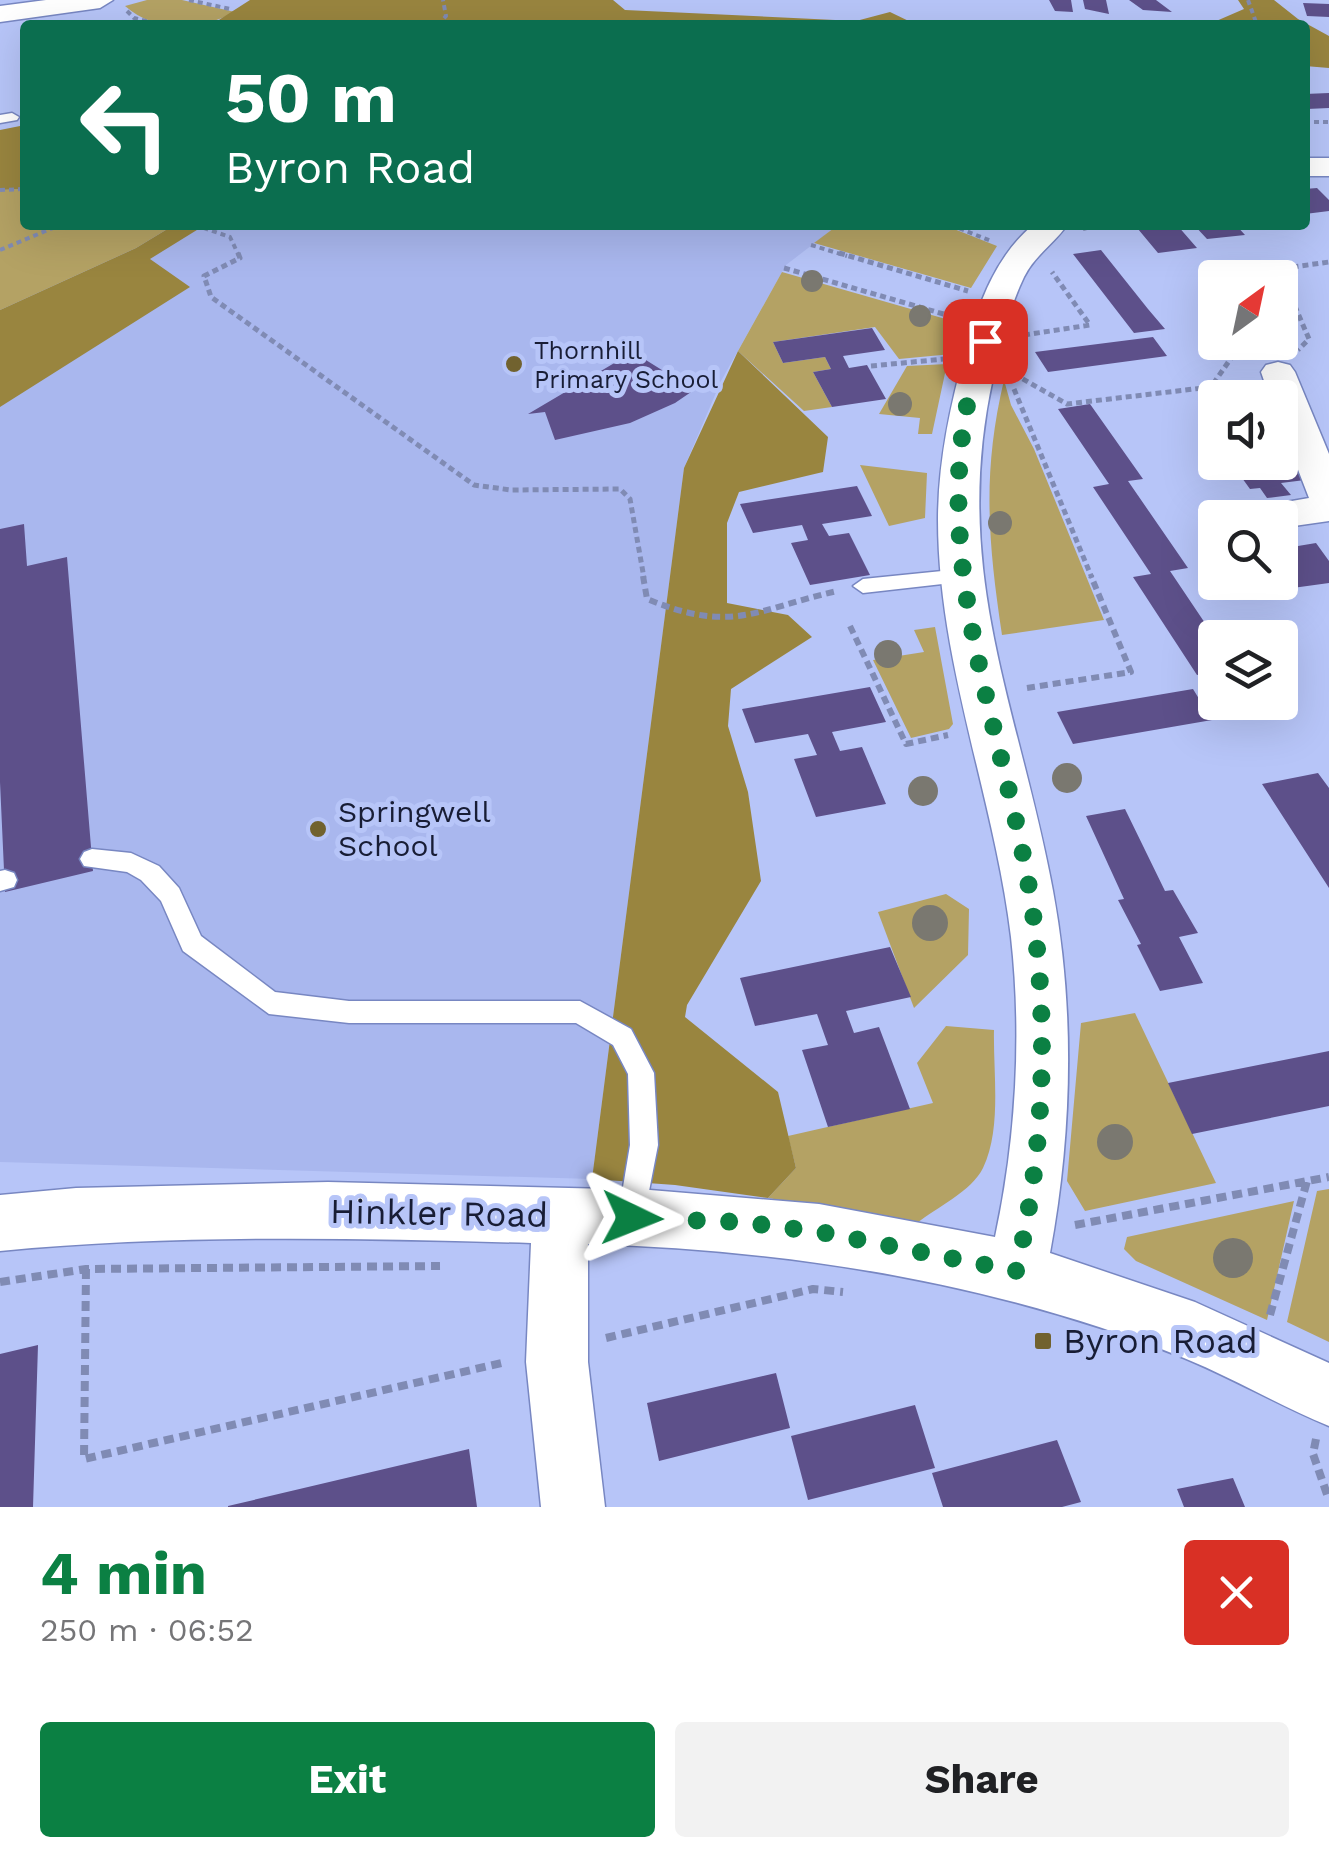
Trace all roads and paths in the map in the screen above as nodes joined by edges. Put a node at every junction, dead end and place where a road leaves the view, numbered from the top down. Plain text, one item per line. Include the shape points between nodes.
1 (100, 0) edge
2 (189, 0) edge
3 (125, 9) dead end
4 (230, 9) dead end
5 (0, 14) edge
6 (142, 20) edge
7 (48, 230) edge
8 (210, 230) edge
9 (979, 230) edge
10 (1034, 240) edge
11 (811, 246) dead end
12 (0, 250) edge
13 (1329, 262) edge
14 (1298, 266) edge
15 (784, 268) dead end
16 (1298, 313) edge
17 (988, 330) junction
18 (1298, 351) edge
19 (1286, 360) edge
20 (1283, 362) junction
21 (871, 366) dead end
22 (1329, 500) edge
23 (1329, 508) edge
24 (1298, 512) edge
25 (962, 576) junction
26 (863, 586) joint
27 (850, 626) dead end
28 (988, 710) junction
29 (92, 859) dead end
30 (1329, 1177) edge
31 (1306, 1181) junction
32 (562, 1216) junction
33 (632, 1218) junction
34 (0, 1224) edge
35 (872, 1242) junction
36 (1021, 1252) junction
37 (457, 1265) dead end
38 (86, 1269) junction
39 (0, 1282) edge
40 (556, 1350) junction
41 (1258, 1360) junction
42 (1329, 1395) edge
43 (574, 1507) edge

1 - 5 street
2 - 4 path
3 - 6 path
7 - 12 path
8 - 26 path via 230,237 240,258 204,276 211,296 474,484 510,494 620,489 630,499 647,599 711,621 748,618 804,597
9 - 10 path
10 - 17 street
10 - 17 path via 1090,325
11 - 17 path
13 - 14 path
15 - 17 path
16 - 18 path via 1309,339
17 - 21 path
17 - 25 street via 962,437
19 - 20 path
20 - 22 street
20 - 28 path via 1236,350 1210,387 1067,404 1009,370 1131,672
23 - 24 street
25 - 26 lane
25 - 28 street
27 - 28 path via 906,744
28 - 36 street via 1026,872 1040,988 1038,1106
29 - 33 lane via 131,863 150,874 170,895 192,943 269,1003 349,1012 580,1012 622,1037 642,1091 644,1144
30 - 31 path
31 - 36 path
31 - 41 path
32 - 33 street, Hinkler Road
32 - 34 street, Hinkler Road via 328,1210
32 - 40 street
33 - 35 street, Hinkler Road via 741,1222
35 - 36 street, Hinkler Road
35 - 40 path via 866,1295 814,1288
36 - 41 street, Hinkler Road
37 - 38 path
38 - 39 path
38 - 40 path via 84,1459
40 - 43 street
41 - 42 street, Hinkler Road

